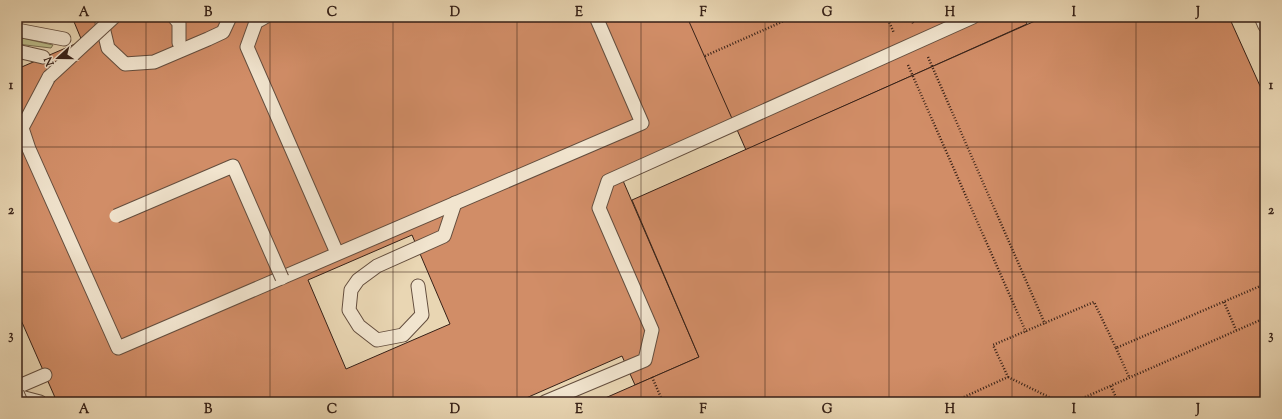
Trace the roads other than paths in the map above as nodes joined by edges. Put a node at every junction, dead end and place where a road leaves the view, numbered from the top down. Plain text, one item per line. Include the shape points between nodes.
1 (106, 17) edge
2 (114, 17) edge
3 (174, 17) edge
4 (230, 17) edge
5 (265, 17) edge
6 (596, 17) edge
7 (974, 17) edge
8 (1261, 17) edge
9 (1265, 26) edge
10 (17, 30) edge
11 (64, 39) dead end
12 (179, 43) dead end
13 (18, 52) edge
14 (43, 57) dead end
15 (455, 203) junction
16 (116, 216) dead end
17 (337, 253) junction
18 (282, 278) junction
19 (418, 286) dead end
20 (45, 375) dead end
21 (17, 377) edge
22 (33, 380) junction
23 (17, 387) edge
24 (17, 393) edge
25 (17, 396) edge
26 (21, 402) edge
27 (40, 402) edge
28 (545, 402) edge

1 - 4 lane via 102,23 108,48 125,64 154,62 208,39 223,32
2 - 18 lane, bridge via 49,77 22,128 118,348
3 - 12 lane via 178,23
5 - 17 lane via 256,22 247,47
6 - 15 lane via 642,123
7 - 28 lane via 608,181 599,208 652,330 646,360
8 - 9 lane
10 - 11 lane
13 - 14 lane
15 - 17 lane
15 - 19 lane via 444,236 377,266 358,280 350,290 349,310 359,326 377,340 403,335 422,315
16 - 18 lane, bridge via 233,166
17 - 18 lane
20 - 22 lane
21 - 22 lane
22 - 23 lane
24 - 26 lane, bridge
25 - 27 lane

